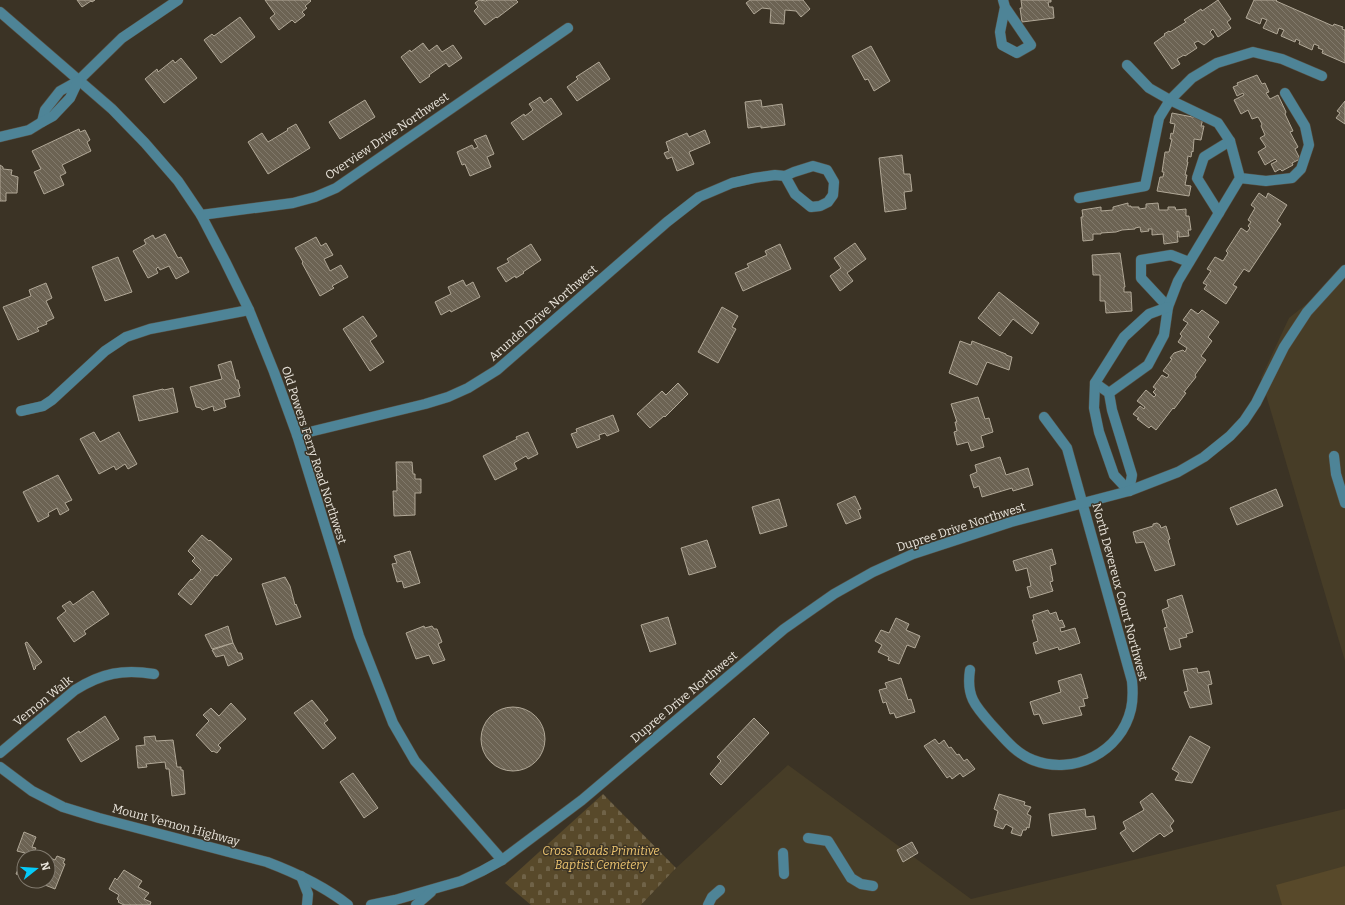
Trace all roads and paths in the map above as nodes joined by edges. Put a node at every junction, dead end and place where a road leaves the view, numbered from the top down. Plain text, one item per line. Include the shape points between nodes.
1 (178, 0) edge
2 (0, 12) edge
3 (568, 28) dead end
4 (1127, 65) dead end
5 (1322, 76) dead end
6 (78, 81) junction
7 (1285, 93) dead end
8 (1170, 100) junction
9 (0, 137) edge
10 (1230, 141) junction
11 (785, 176) junction
12 (1240, 178) junction
13 (1079, 198) dead end
14 (1219, 213) junction
15 (201, 215) junction
16 (1189, 262) junction
17 (1345, 270) edge
18 (1168, 307) junction
19 (248, 310) junction
20 (1095, 383) junction
21 (1109, 393) junction
22 (21, 411) dead end
23 (1044, 417) dead end
24 (297, 435) junction
25 (1334, 456) dead end
26 (1129, 491) junction
27 (1345, 502) edge
28 (1083, 503) junction
29 (970, 670) dead end
30 (154, 674) dead end
31 (0, 753) edge
32 (0, 767) edge
33 (808, 838) dead end
34 (783, 853) dead end
35 (502, 860) junction
36 (784, 874) dead end
37 (301, 876) junction
38 (873, 886) dead end
39 (436, 888) junction
40 (720, 890) dead end
41 (307, 905) edge
42 (348, 905) edge
43 (371, 905) edge
44 (416, 905) edge
45 (708, 905) edge

1 - 6 street via 122,38
2 - 6 street, Old Powers Ferry Road Northwest
3 - 15 street, Overview Drive Northwest via 336,188 315,197 293,202
4 - 8 street via 1149,88
5 - 8 street via 1282,58 1253,52 1217,64 1192,78
6 - 9 street via 70,98 53,116 29,130
6 - 15 street, Old Powers Ferry Road Northwest via 112,109 145,143 178,181
7 - 12 street via 1305,126 1309,145 1301,169 1292,178 1266,182
8 - 10 street via 1218,123
8 - 13 street via 1159,118 1145,186
10 - 12 street
10 - 14 street via 1204,157 1197,178
11 - 11 street, Arundel Drive Northwest via 795,194 811,207 828,202 833,195 834,182 827,170 814,166
11 - 24 street, Arundel Drive Northwest via 754,178 699,197 497,370 468,388 425,404
12 - 14 street
14 - 16 street
15 - 19 street, Old Powers Ferry Road Northwest
16 - 18 street
16 - 18 street via 1171,255 1142,260 1141,278
17 - 26 street, Dupree Drive Northwest via 1307,312 1284,347 1256,404 1230,436 1204,457 1178,472
18 - 20 street via 1149,314 1124,337
18 - 21 street via 1164,335 1148,365
19 - 22 street via 150,329 126,338 105,351 52,400 43,406
19 - 24 street, Old Powers Ferry Road Northwest
20 - 21 street
20 - 26 street via 1094,408 1099,432 1114,475
21 - 26 street via 1132,475
23 - 28 street, North Devereux Court Northwest via 1067,448
24 - 35 street, Old Powers Ferry Road Northwest via 359,636 393,723 415,761
25 - 27 street via 1336,474
26 - 28 street, Dupree Drive Northwest
28 - 29 street, North Devereux Court Northwest via 1132,681 1131,709 1121,733 1104,751 1081,762 1056,765 1033,760 1012,747 977,708 969,690
28 - 35 street, Dupree Drive Northwest via 1011,522 913,554 873,572 834,594 784,629 582,800
30 - 31 street, Vernon Walk via 118,672 87,683 75,690
32 - 37 street, Mount Vernon Highway via 32,791 63,807 267,862
33 - 38 street via 828,841 851,878 861,884
34 - 36 street
35 - 39 street, Dupree Drive Northwest via 472,876
37 - 41 street via 308,894
37 - 42 street, Mount Vernon Highway
39 - 43 street, Dupree Drive Northwest
39 - 44 street
40 - 45 street via 712,896

